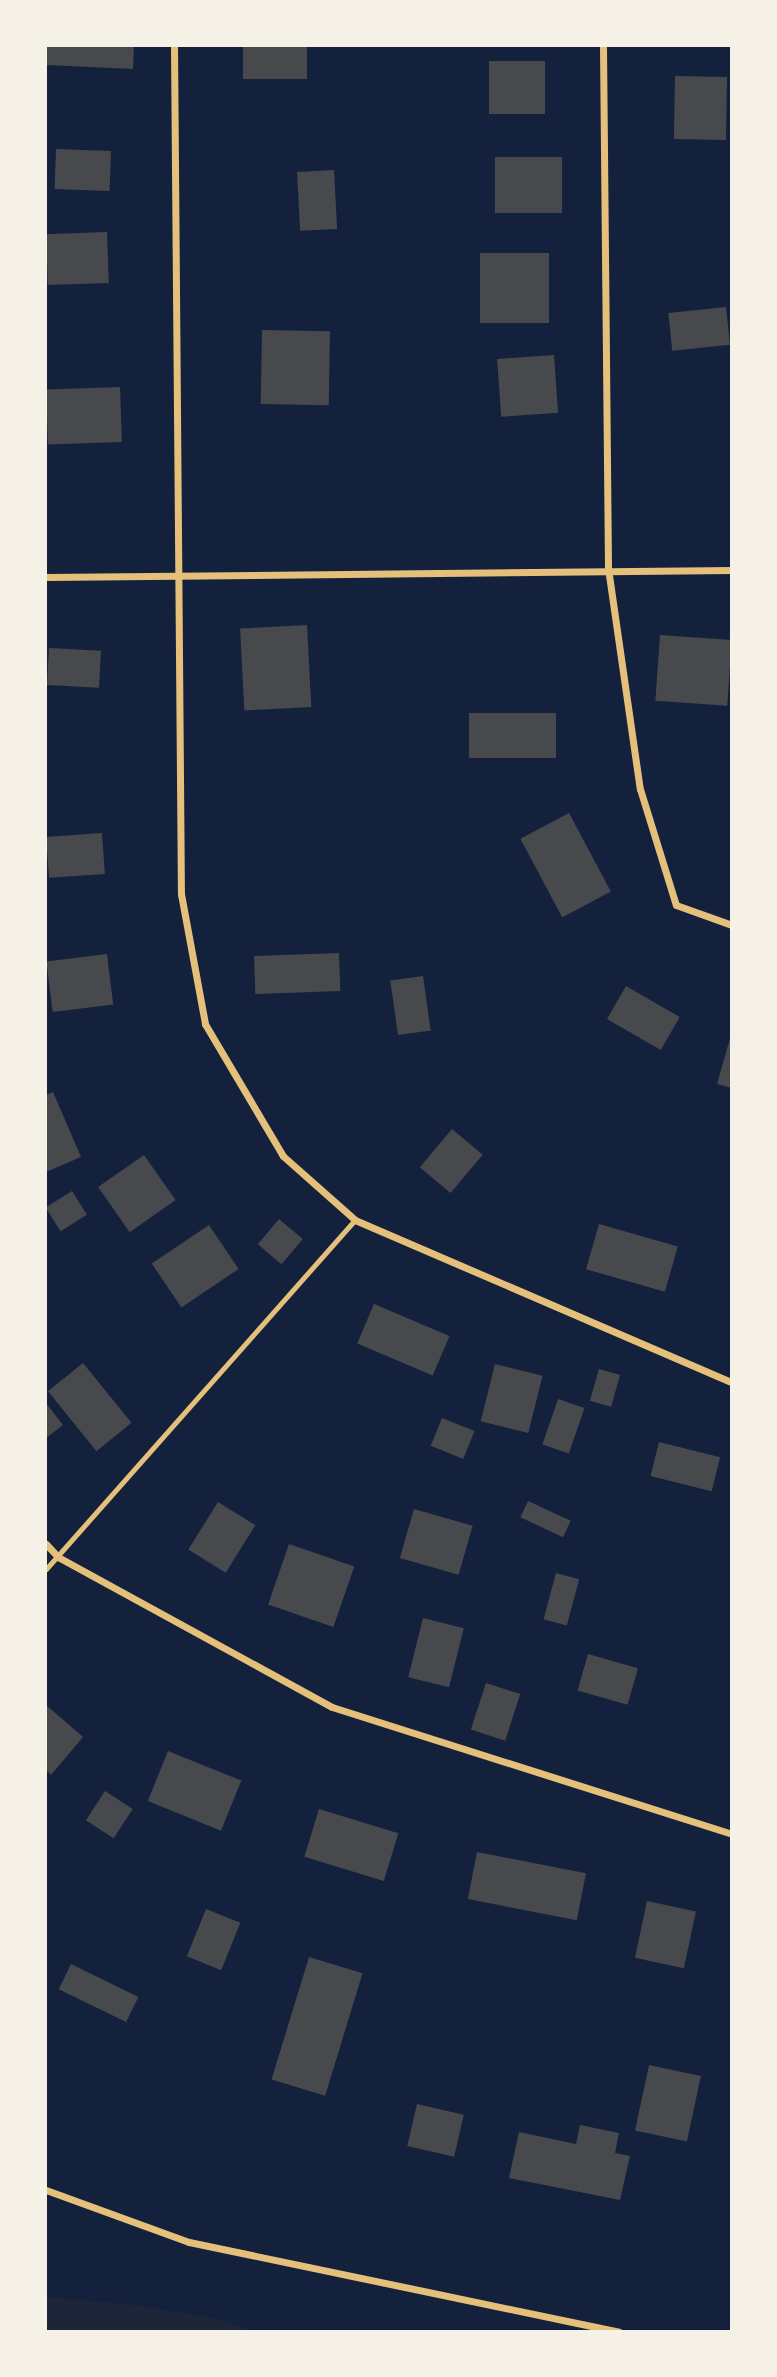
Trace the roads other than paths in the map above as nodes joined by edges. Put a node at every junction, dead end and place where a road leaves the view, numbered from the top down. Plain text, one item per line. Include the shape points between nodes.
1 (174, 46) edge
2 (603, 46) edge
3 (608, 568) junction
4 (732, 570) edge
5 (178, 575) junction
6 (46, 577) edge
7 (732, 925) edge
8 (355, 1220) junction
9 (732, 1382) edge
10 (46, 1544) edge
11 (58, 1557) junction
12 (46, 1569) edge
13 (732, 1834) edge
14 (46, 2190) edge
15 (619, 2332) edge

1 - 5 street
2 - 3 street
3 - 4 street
3 - 5 street
3 - 7 street via 640,789 676,905
5 - 6 street
5 - 8 street via 181,894 205,1024 284,1156
8 - 9 street
8 - 11 lane
10 - 11 street
11 - 12 lane
11 - 13 street via 332,1707
14 - 15 street via 189,2242

